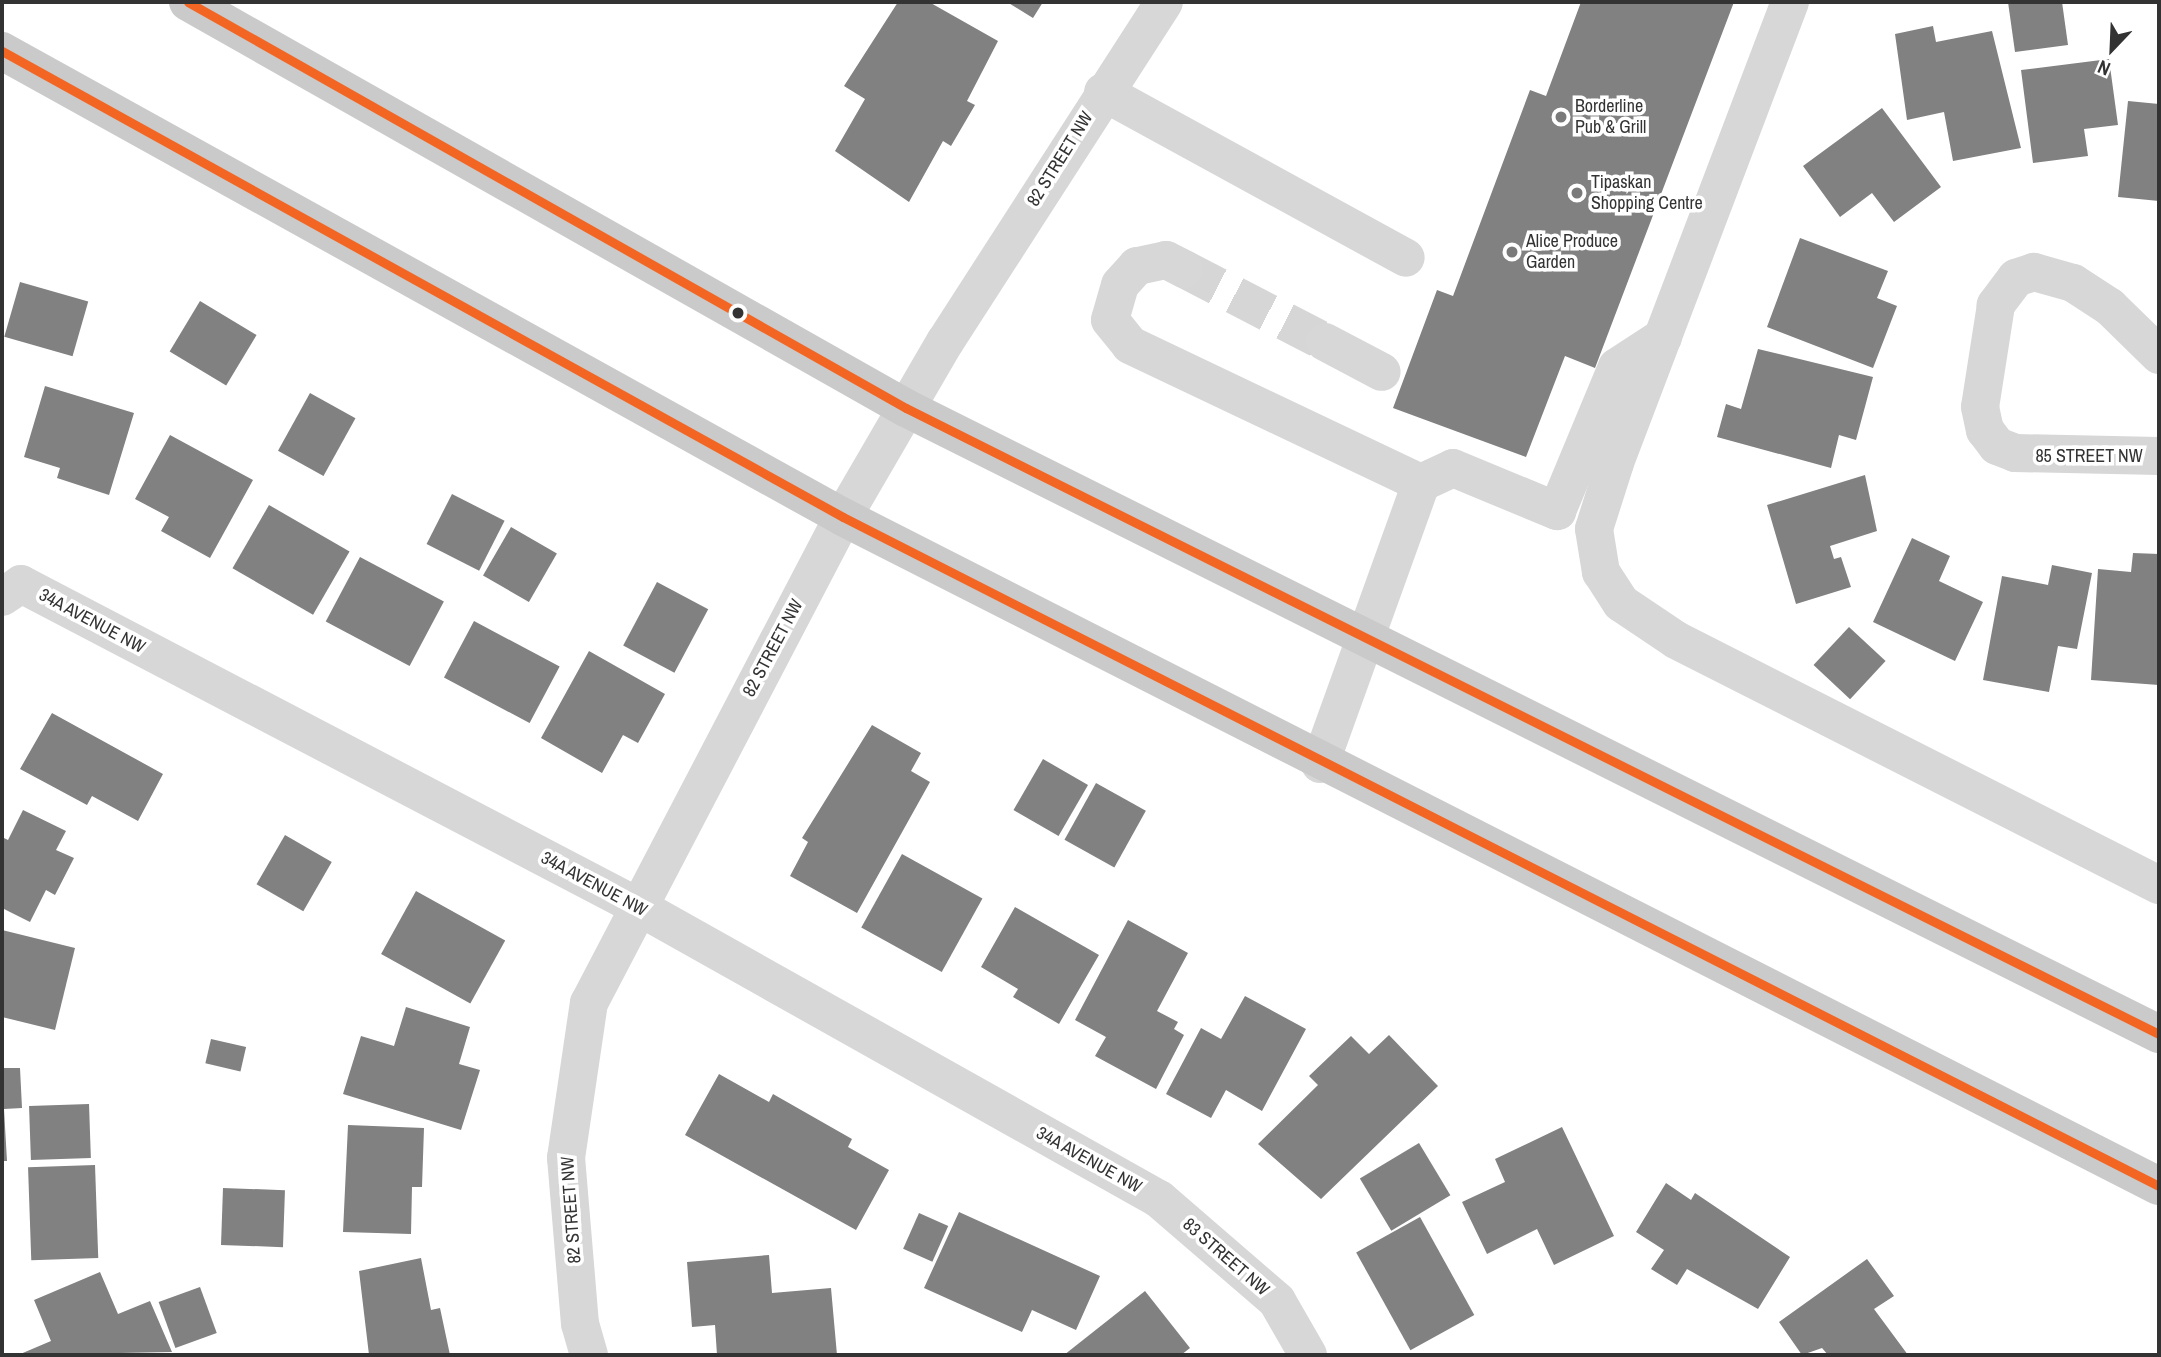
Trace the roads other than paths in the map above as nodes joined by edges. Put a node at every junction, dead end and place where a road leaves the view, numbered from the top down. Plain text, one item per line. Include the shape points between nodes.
1 (188, 2) edge
2 (1164, 2) edge
3 (1790, 2) edge
4 (2, 51) edge
5 (1103, 92) junction
6 (1406, 258) dead end
7 (1184, 269) tunnel mouth
8 (1663, 337) junction
9 (1325, 342) tunnel mouth
10 (2159, 355) edge
11 (1382, 372) dead end
12 (906, 408) junction
13 (2159, 456) edge
14 (1421, 483) junction
15 (843, 517) junction
16 (12, 590) edge
17 (1362, 641) junction
18 (1320, 764) junction
19 (2159, 885) edge
20 (637, 906) junction
21 (2159, 1034) edge
22 (2159, 1186) edge
23 (1159, 1199) joint
24 (589, 1355) edge
25 (1308, 1355) edge

1 - 12 main road
2 - 5 street, 82 STREET NW
3 - 8 street
4 - 15 main road
5 - 6 street
5 - 12 street, 82 STREET NW
7 - 14 street via 1166,260 1137,266 1120,285 1110,320 1129,345
8 - 14 street via 1616,367 1557,511 1453,468
8 - 19 street via 1594,529 1601,572 1621,603 1676,640
9 - 11 street
10 - 13 street, 85 STREET NW via 2110,307 2073,283 2034,272 2017,278 1996,305 1980,407 1984,430 1997,446 2015,453
12 - 15 street, 82 STREET NW
12 - 17 main road
14 - 17 street
15 - 18 main road
15 - 20 street, 82 STREET NW
16 - 20 street, 34A AVENUE NW
17 - 18 street
17 - 21 main road
18 - 22 main road
20 - 23 street, 34A AVENUE NW
20 - 24 street, 82 STREET NW via 589,1003 566,1158 580,1324
23 - 25 street, 83 STREET NW via 1277,1301

